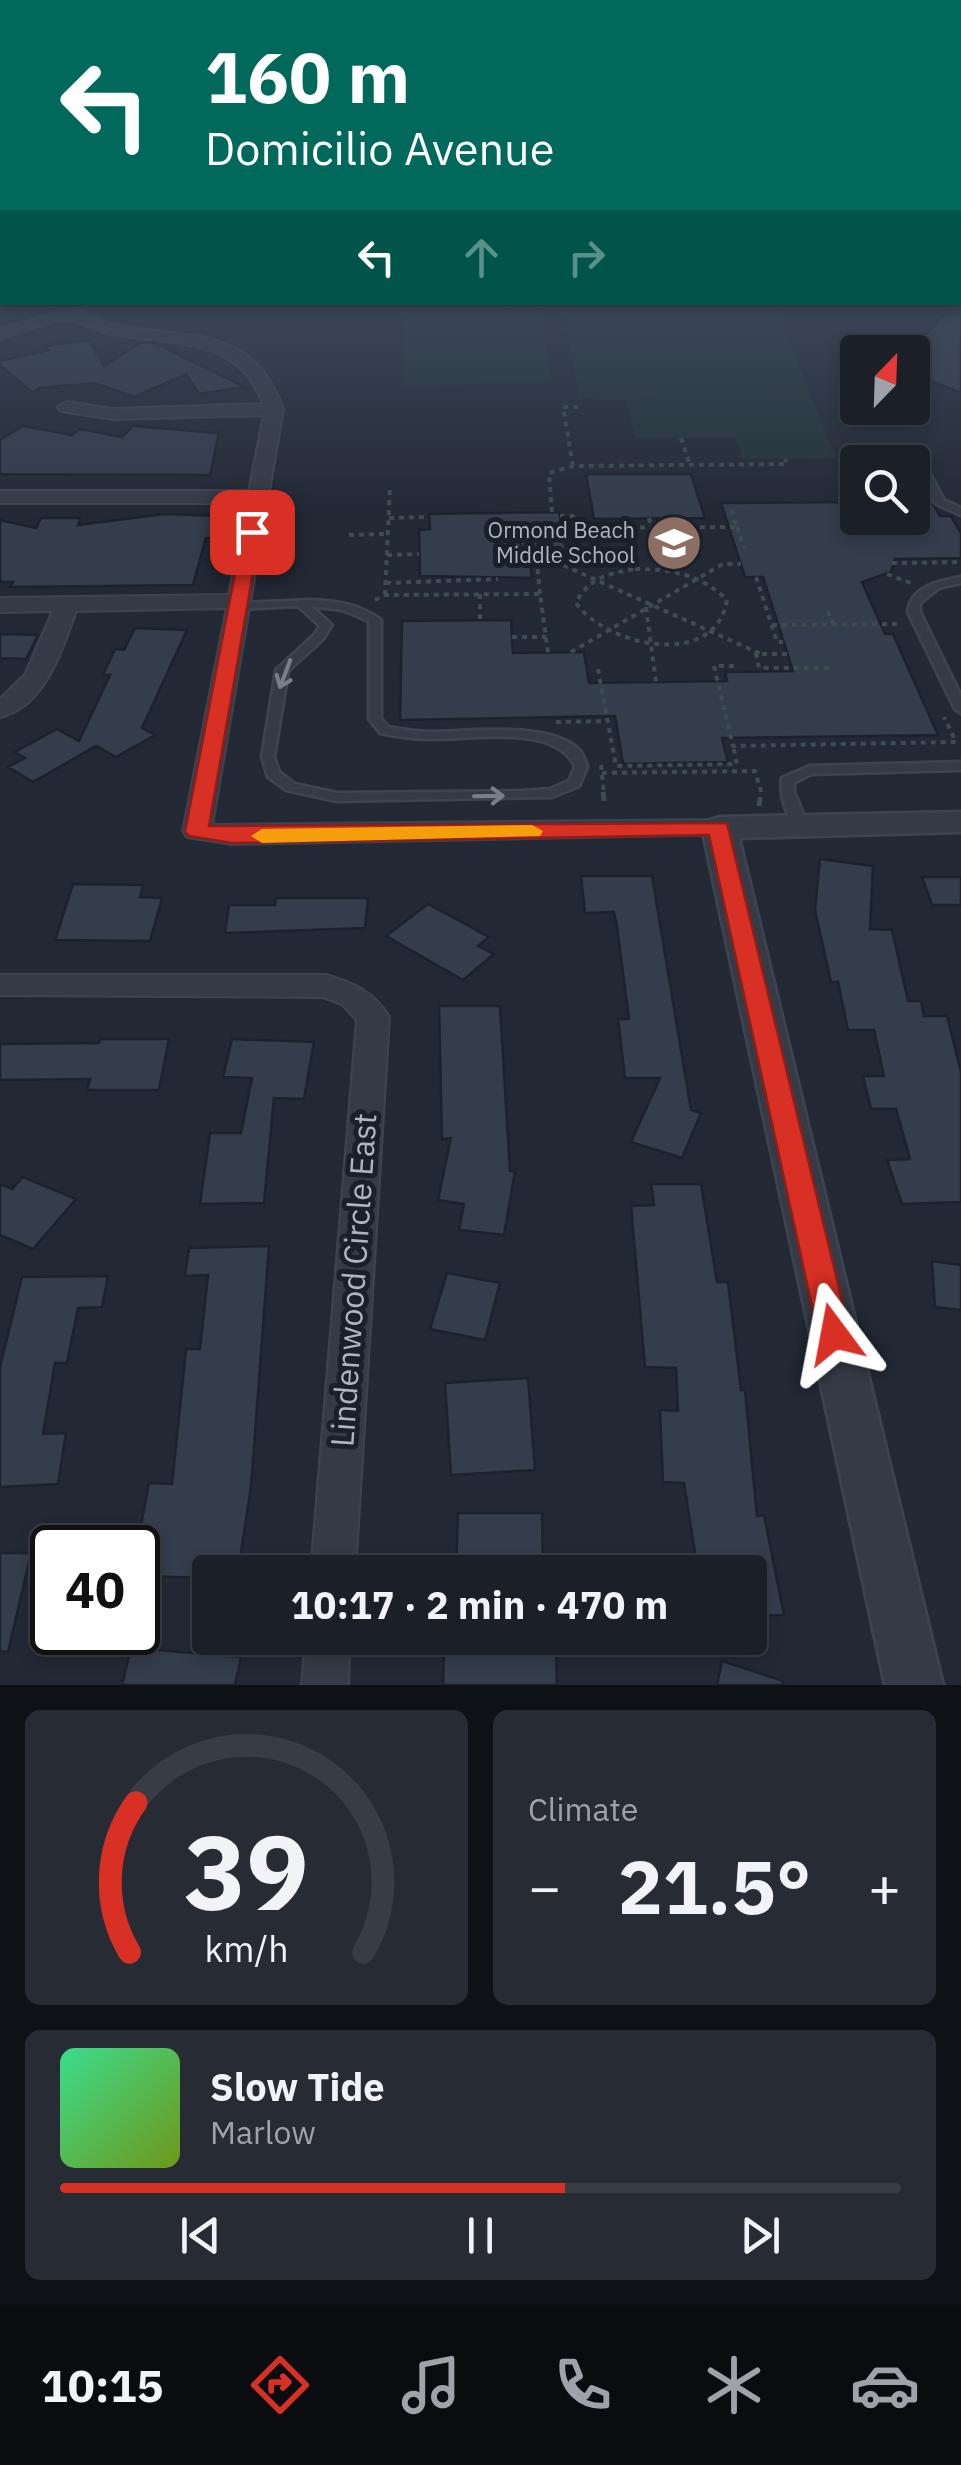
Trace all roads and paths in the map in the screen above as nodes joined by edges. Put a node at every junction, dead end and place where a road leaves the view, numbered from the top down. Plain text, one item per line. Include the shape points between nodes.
1 (243, 360) edge
2 (67, 407) dead end
3 (580, 407) dead end
4 (274, 409) junction
5 (680, 438) dead end
6 (785, 458) dead end
7 (690, 465) junction
8 (573, 466) junction
9 (930, 483) edge
10 (390, 486) dead end
11 (0, 497) edge
12 (257, 497) junction
13 (730, 506) dead end
14 (552, 512) dead end
15 (961, 512) edge
16 (560, 516) dead end
17 (429, 517) dead end
18 (389, 518) junction
19 (650, 518) dead end
20 (737, 527) junction
21 (652, 528) junction
22 (581, 530) junction
23 (562, 532) dead end
24 (388, 534) junction
25 (348, 535) dead end
26 (744, 548) dead end
27 (536, 553) junction
28 (387, 554) junction
29 (420, 554) dead end
30 (892, 563) dead end
31 (740, 564) dead end
32 (961, 565) edge
33 (660, 569) junction
34 (944, 569) dead end
35 (887, 574) dead end
36 (924, 575) dead end
37 (756, 577) dead end
38 (698, 578) junction
39 (498, 579) dead end
40 (596, 579) junction
41 (961, 580) edge
42 (386, 582) junction
43 (914, 584) junction
44 (480, 594) junction
45 (540, 594) junction
46 (385, 595) junction
47 (899, 596) dead end
48 (67, 604) junction
49 (240, 604) junction
50 (0, 605) edge
51 (303, 605) junction
52 (381, 606) dead end
53 (649, 606) junction
54 (828, 612) dead end
55 (896, 612) dead end
56 (480, 620) dead end
57 (833, 624) junction
58 (772, 625) junction
59 (604, 632) junction
60 (712, 632) junction
61 (512, 637) dead end
62 (546, 637) junction
63 (783, 642) dead end
64 (651, 643) junction
65 (548, 652) dead end
66 (571, 652) dead end
67 (760, 654) junction
68 (787, 654) dead end
69 (734, 666) dead end
70 (828, 668) dead end
71 (598, 669) dead end
72 (656, 682) dead end
73 (940, 708) dead end
74 (961, 709) edge
75 (0, 710) edge
76 (608, 720) junction
77 (576, 734) dead end
78 (733, 746) junction
79 (600, 758) dead end
80 (616, 766) junction
81 (961, 766) edge
82 (601, 770) junction
83 (606, 815) dead end
84 (733, 820) junction
85 (961, 822) edge
86 (801, 826) junction
87 (0, 985) edge
88 (334, 1555) edge
89 (327, 1655) edge
90 (324, 1685) edge
91 (914, 1685) edge

1 - 4 street via 270,382
2 - 4 street via 112,414
3 - 8 path via 564,407
4 - 12 street
5 - 7 path
6 - 7 path via 787,464
7 - 8 path
8 - 14 path via 548,473
9 - 15 lane via 940,502
10 - 18 path
11 - 12 street
12 - 49 street
13 - 20 path
16 - 22 path via 578,516
17 - 18 path
18 - 24 path
19 - 21 path
20 - 21 path
20 - 26 path
21 - 22 path
21 - 33 path
22 - 23 path
22 - 27 path via 584,553
24 - 25 path
24 - 28 path
27 - 40 path
27 - 45 path
28 - 29 path
28 - 42 path
30 - 32 path
31 - 38 path via 723,564
32 - 34 path
33 - 38 path
33 - 40 path
35 - 43 path
36 - 43 path
37 - 58 path
38 - 53 path
38 - 60 path via 727,600 728,612
39 - 42 path
40 - 53 path
40 - 59 path via 576,603 581,616
41 - 74 lane via 935,585 915,602 914,612
42 - 46 path
43 - 47 path
44 - 45 path
44 - 46 path
44 - 56 path
45 - 62 path
46 - 52 path via 370,601
48 - 49 street
48 - 50 street
48 - 75 street via 39,676
49 - 51 lane
49 - 84 street via 196,832
51 -> 51 lane via 326,625 282,670 268,758 273,774 290,788 337,797 522,795 552,794 574,783 582,768 576,754 544,737 421,737 384,730 375,719 375,620 356,607
53 - 59 path
53 - 60 path
53 - 64 path
54 - 57 path
55 - 57 path via 901,624
57 - 58 path
58 - 63 path via 777,642
59 - 64 path
59 - 66 path
60 - 64 path
60 - 67 path
61 - 62 path
62 - 65 path
64 - 72 path
67 - 68 path
67 - 70 path via 759,668
69 - 78 path via 714,666
71 - 76 path
73 - 78 path via 956,742
76 - 77 path via 548,723
76 - 80 path
78 - 80 path via 737,764
79 - 82 path
80 - 82 path
81 - 86 lane via 808,770 788,781
82 - 83 path
82 - 84 path via 755,771 763,800
84 - 86 street
84 - 91 street
85 - 86 street
87 - 88 street, Lindenwood Circle East via 326,986 353,996 373,1017
89 - 90 street

